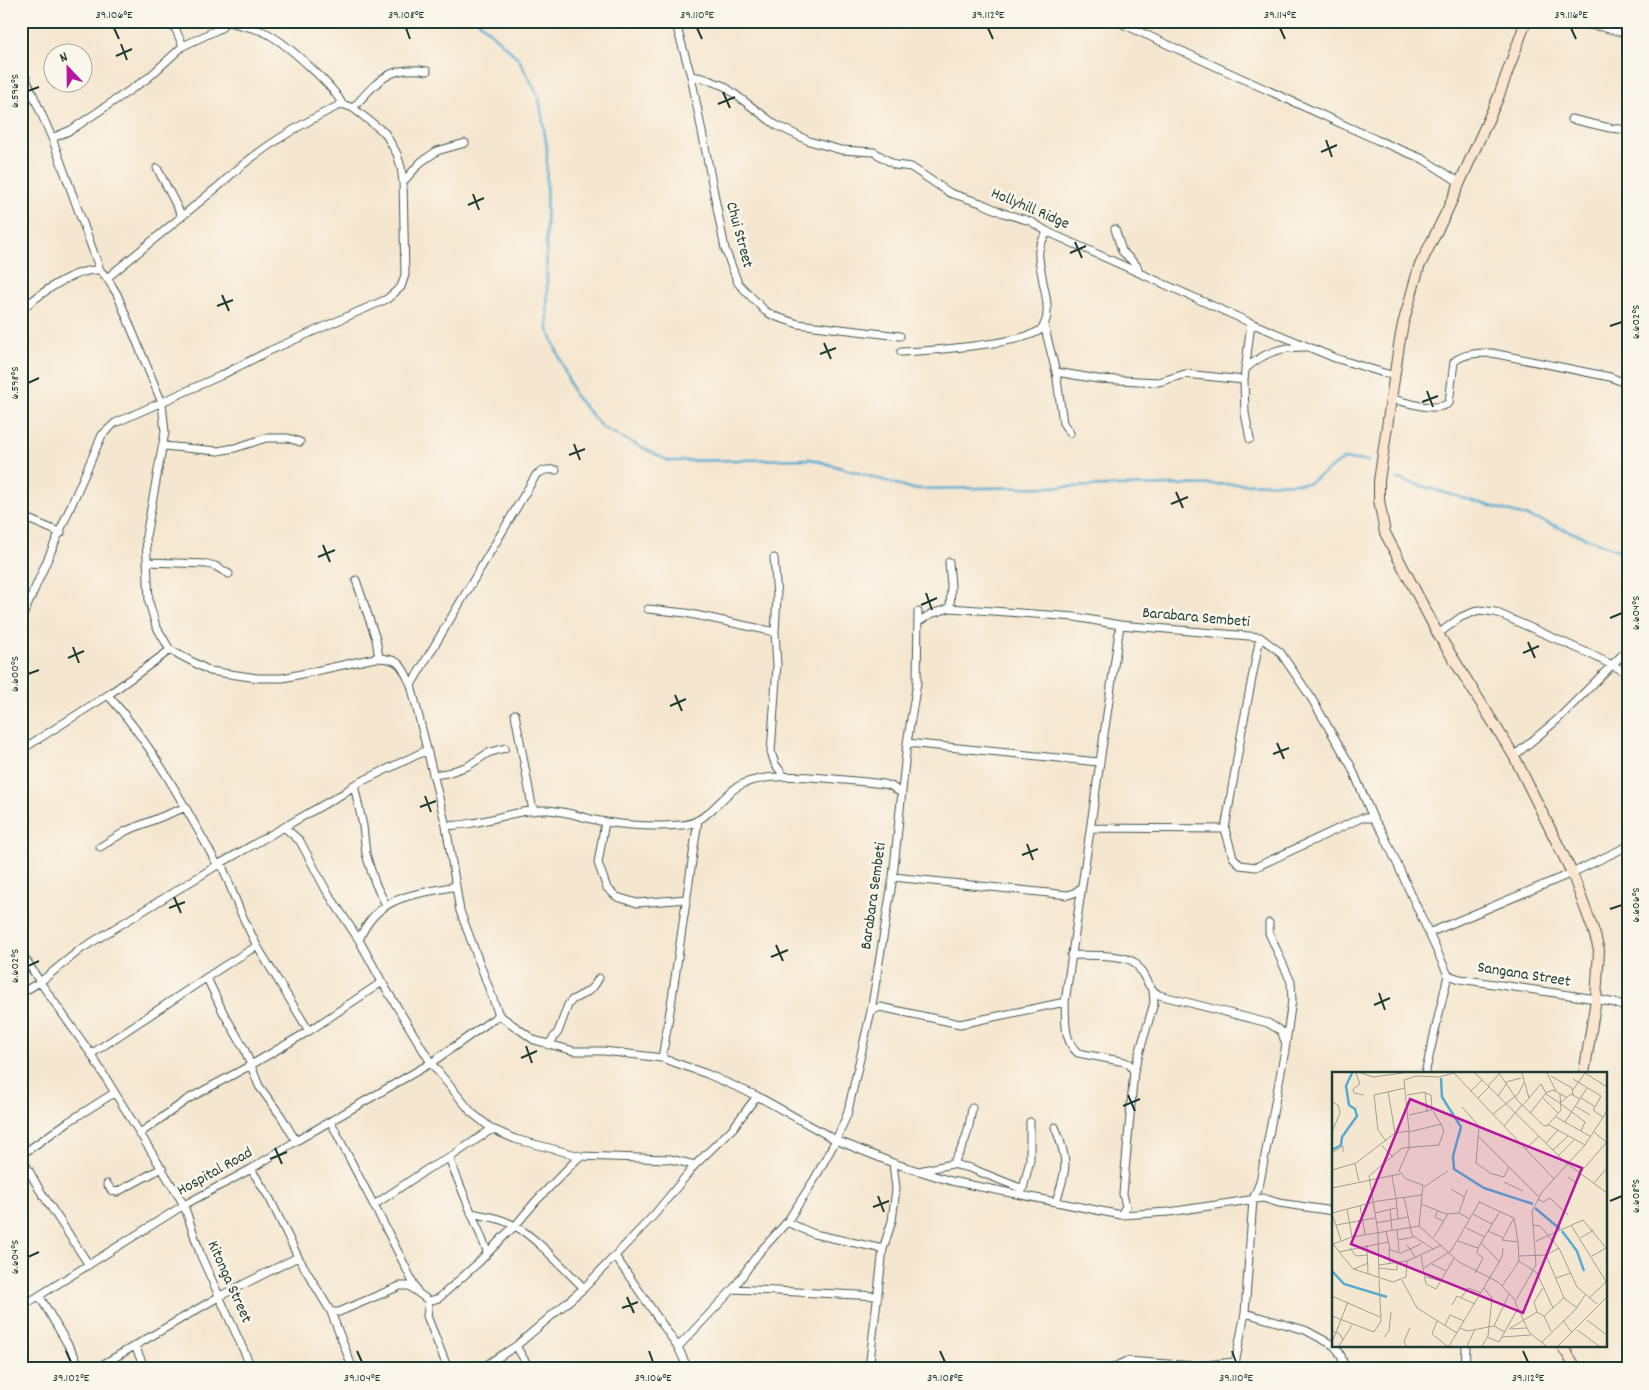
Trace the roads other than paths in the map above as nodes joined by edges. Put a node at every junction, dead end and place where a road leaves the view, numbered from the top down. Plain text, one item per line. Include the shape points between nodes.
1 (172, 21) edge
2 (225, 21) edge
3 (675, 21) edge
4 (1116, 21) edge
5 (1526, 21) edge
6 (1567, 21) edge
7 (1129, 24) edge
8 (1628, 34) edge
9 (183, 46) junction
10 (21, 67) edge
11 (427, 70) dead end
12 (691, 76) junction
13 (342, 104) junction
14 (353, 108) junction
15 (1571, 119) dead end
16 (1628, 130) edge
17 (52, 138) junction
18 (465, 144) dead end
19 (157, 168) dead end
20 (403, 182) junction
21 (1459, 182) junction
22 (182, 216) junction
23 (1115, 230) dead end
24 (1048, 232) junction
25 (100, 270) junction
26 (1139, 273) junction
27 (107, 278) junction
28 (21, 310) edge
29 (1251, 323) junction
30 (1044, 325) junction
31 (900, 336) dead end
32 (1310, 347) junction
33 (901, 352) dead end
34 (1245, 369) junction
35 (1056, 372) junction
36 (1394, 376) junction
37 (1244, 380) junction
38 (1628, 384) edge
39 (1391, 399) junction
40 (162, 403) junction
41 (1070, 433) dead end
42 (1250, 439) dead end
43 (300, 442) dead end
44 (163, 446) junction
45 (556, 470) dead end
46 (21, 516) edge
47 (61, 533) junction
48 (774, 558) dead end
49 (147, 562) junction
50 (949, 562) dead end
51 (230, 574) dead end
52 (356, 580) dead end
53 (950, 608) junction
54 (648, 609) dead end
55 (918, 612) dead end
56 (21, 620) edge
57 (918, 622) junction
58 (1120, 625) junction
59 (775, 632) junction
60 (1438, 634) junction
61 (1260, 637) junction
62 (1628, 649) edge
63 (170, 650) junction
64 (379, 658) junction
65 (1612, 664) junction
66 (1628, 673) edge
67 (411, 685) junction
68 (108, 695) junction
69 (515, 714) dead end
70 (908, 743) junction
71 (505, 748) dead end
72 (21, 750) edge
73 (427, 750) junction
74 (1514, 756) junction
75 (1099, 762) junction
76 (433, 775) junction
77 (784, 776) junction
78 (354, 785) junction
79 (901, 793) junction
80 (186, 808) junction
81 (533, 811) junction
82 (1373, 818) junction
83 (698, 820) junction
84 (605, 822) junction
85 (446, 826) junction
86 (284, 827) junction
87 (1091, 828) junction
88 (1225, 830) junction
89 (1628, 846) edge
90 (100, 847) dead end
91 (220, 864) junction
92 (1572, 873) junction
93 (893, 877) junction
94 (456, 886) junction
95 (1081, 888) junction
96 (686, 899) junction
97 (386, 905) junction
98 (1269, 923) dead end
99 (1429, 933) junction
100 (359, 940) junction
101 (257, 946) junction
102 (21, 952) edge
103 (1071, 955) junction
104 (1448, 976) junction
105 (207, 978) junction
106 (600, 978) dead end
107 (40, 982) junction
108 (382, 982) junction
109 (1153, 991) junction
110 (21, 993) edge
111 (1596, 999) junction
112 (1065, 1002) junction
113 (1628, 1009) edge
114 (871, 1011) junction
115 (499, 1015) junction
116 (309, 1031) junction
117 (548, 1044) junction
118 (1286, 1044) junction
119 (91, 1054) junction
120 (662, 1058) junction
121 (431, 1063) junction
122 (251, 1065) junction
123 (1134, 1071) junction
124 (1425, 1072) edge
125 (1584, 1072) edge
126 (114, 1093) junction
127 (757, 1096) junction
128 (972, 1108) dead end
129 (331, 1122) junction
130 (1030, 1122) dead end
131 (1055, 1127) dead end
132 (492, 1129) junction
133 (139, 1134) junction
134 (836, 1140) junction
135 (296, 1141) junction
136 (21, 1156) edge
137 (580, 1156) junction
138 (449, 1158) junction
139 (893, 1163) junction
140 (696, 1164) junction
141 (952, 1164) junction
142 (162, 1168) junction
143 (251, 1169) junction
144 (919, 1171) junction
145 (107, 1184) dead end
146 (1021, 1192) junction
147 (1254, 1199) junction
148 (1056, 1201) junction
149 (184, 1205) junction
150 (374, 1205) junction
151 (1332, 1211) edge
152 (471, 1213) junction
153 (1121, 1215) junction
154 (787, 1222) junction
155 (515, 1226) junction
156 (883, 1249) junction
157 (487, 1251) junction
158 (615, 1256) junction
159 (298, 1257) junction
160 (89, 1265) junction
161 (584, 1288) junction
162 (733, 1289) junction
163 (417, 1292) junction
164 (40, 1296) junction
165 (220, 1296) junction
166 (878, 1296) junction
167 (429, 1301) junction
168 (21, 1308) edge
169 (331, 1312) junction
170 (1245, 1312) junction
171 (1332, 1345) edge
172 (135, 1346) junction
173 (516, 1346) junction
174 (678, 1347) junction
175 (1336, 1348) edge
176 (1466, 1348) edge
177 (1563, 1348) edge
178 (1234, 1365) edge
179 (82, 1369) edge
180 (95, 1369) edge
181 (145, 1369) edge
182 (252, 1369) edge
183 (354, 1369) edge
184 (448, 1369) edge
185 (480, 1369) edge
186 (530, 1369) edge
187 (688, 1369) edge
188 (869, 1369) edge
189 (1109, 1369) edge
190 (1344, 1369) edge
191 (1465, 1369) edge
192 (1577, 1369) edge

1 - 9 street
2 - 9 street via 221,28
2 - 13 street via 277,40 330,85
3 - 12 street, Chui Street
4 - 7 street
5 - 21 street via 1498,98
6 - 8 street
7 - 21 street via 1377,140 1423,158
9 - 17 street via 140,83 71,130
10 - 17 street
11 - 14 street via 398,70 376,83
12 - 24 street, Hollyhill Ridge via 724,86 776,124 809,140 841,150 874,152 895,166 911,167 950,193 1030,221
12 - 31 street, Chui Street via 725,249 738,283 765,311 798,324
13 - 14 street
13 - 22 street via 269,145
14 - 20 street via 385,133 402,167
15 - 16 street
17 - 25 street
18 - 20 street via 437,151 421,162
19 - 22 street
20 - 40 street via 404,275 400,287 387,299
21 - 36 street via 1419,267 1403,324
22 - 27 street
23 - 26 street via 1122,251 1137,266
24 - 26 street, Hollyhill Ridge
24 - 30 street via 1038,252 1047,299
25 - 27 street
25 - 28 street via 70,278 43,292
26 - 29 street, Hollyhill Ridge
27 - 40 street via 117,294
29 - 32 street, Hollyhill Ridge
29 - 34 street
30 - 33 street via 1022,338
30 - 35 street
32 - 34 street via 1278,349 1258,358
32 - 36 street, Hollyhill Ridge
34 - 37 street
35 - 37 street via 1098,379 1159,382 1185,374
35 - 41 street via 1063,423
36 - 39 street
37 - 42 street
38 - 39 street via 1610,377 1492,353 1478,353 1454,362 1449,403 1443,407
39 - 60 street via 1379,481 1385,533
40 - 44 street
40 - 47 street via 115,423 102,435
43 - 44 street via 288,438 266,438 218,451
44 - 49 street via 146,536
45 - 67 street via 542,470 536,476
46 - 47 street
47 - 56 street
48 - 59 street
49 - 51 street via 206,564
49 - 63 street via 149,602 156,626
50 - 53 street
52 - 64 street
53 - 57 street, Barabara Sembeti
53 - 58 street, Barabara Sembeti via 1075,617
54 - 59 street via 686,613
55 - 57 street, Barabara Sembeti
57 - 70 street, Barabara Sembeti via 917,683
58 - 61 street, Barabara Sembeti
58 - 75 street
59 - 77 street via 777,664 771,752
60 - 65 street via 1461,617 1480,610 1495,612
60 - 74 street
61 - 82 street, Barabara Sembeti via 1280,652 1310,696 1350,766
61 - 88 street
62 - 65 street
63 - 64 street via 210,672 257,678 283,678
63 - 68 street
64 - 67 street via 390,658 402,666
65 - 66 street
65 - 74 street via 1557,720
67 - 73 street
68 - 72 street
68 - 80 street via 156,758
69 - 81 street
70 - 75 street
70 - 79 street, Barabara Sembeti
71 - 76 street via 488,753 468,766
73 - 76 street
73 - 78 street
74 - 92 street
75 - 87 street
76 - 85 street
77 - 79 street via 884,784
77 - 83 street via 738,786
78 - 86 street
78 - 97 street via 366,854
79 - 93 street, Barabara Sembeti
80 - 90 street via 126,831
80 - 91 street
81 - 84 street via 568,813
81 - 85 street
82 - 88 street via 1361,818 1256,867 1245,867 1237,862
82 - 99 street, Barabara Sembeti
83 - 84 street via 685,825
83 - 96 street
84 - 96 street via 598,863 608,888 617,897 637,903
85 - 94 street
86 - 91 street
86 - 100 street via 300,841 326,890
87 - 88 street
87 - 95 street
89 - 92 street
91 - 101 street
91 - 107 street via 81,949
92 - 99 street
92 - 111 street via 1599,950
93 - 95 street via 1068,895
93 - 114 street, Barabara Sembeti
94 - 97 street via 405,897
94 - 115 street via 460,911
95 - 103 street
96 - 120 street
97 - 100 street via 374,914
98 - 118 street via 1269,933 1292,991
99 - 104 street, Barabara Sembeti
100 - 108 street
101 - 105 street
101 - 116 street
102 - 107 street, Kitonga Street
103 - 109 street via 1132,960
103 - 112 street
104 - 111 street, Sangana Street
104 - 124 street
105 - 119 street
105 - 122 street
106 - 117 street via 568,1005 558,1032
107 - 110 street
107 - 119 street, Kitonga Street
108 - 116 street
108 - 121 street
109 - 118 street via 1268,1023 1281,1031
109 - 123 street via 1154,1003
111 - 113 street, Sangana Street
111 - 125 street
112 - 114 street via 960,1024 880,1007
112 - 123 street via 1066,1028 1072,1048 1125,1062
114 - 134 street, Barabara Sembeti via 847,1115
115 - 117 street via 534,1040
115 - 121 street, Hospital Road
116 - 122 street
117 - 120 street via 574,1051
118 - 147 street
119 - 126 street, Kitonga Street
120 - 127 street
121 - 129 street, Hospital Road
121 - 132 street via 472,1113
122 - 133 street via 188,1099
122 - 135 street via 260,1086
123 - 153 street via 1123,1194 1126,1206
126 - 133 street, Kitonga Street
126 - 136 street
127 - 134 street
127 - 140 street via 732,1128
128 - 141 street via 963,1147
129 - 135 street, Hospital Road
129 - 150 street
130 - 146 street via 1030,1160
131 - 148 street via 1066,1163
132 - 137 street via 515,1139
132 - 138 street
133 - 142 street, Kitonga Street
134 - 139 street
134 - 154 street, Barabara Sembeti
135 - 143 street, Hospital Road
136 - 160 street
137 - 140 street via 670,1159
137 - 155 street
138 - 150 street
138 - 152 street
139 - 144 street
139 - 156 street via 896,1189 892,1221
140 - 158 street
141 - 144 street
141 - 146 street via 970,1168
142 - 145 street via 117,1192 112,1192
142 - 149 street, Kitonga Street
143 - 149 street, Hospital Road
143 - 159 street via 270,1199
144 - 146 street via 951,1181
146 - 148 street
147 - 151 street
147 - 153 street via 1169,1212
147 - 170 street
148 - 153 street
149 - 160 street, Hospital Road
149 - 165 street, Kitonga Street via 201,1256
150 - 163 street
152 - 155 street
152 - 157 street
154 - 156 street via 814,1234
154 - 162 street, Barabara Sembeti
155 - 157 street
155 - 161 street
156 - 166 street
157 - 167 street via 439,1298
158 - 161 street
158 - 174 street
159 - 165 street
159 - 169 street
160 - 164 street, Hospital Road
161 - 173 street
162 - 166 street
162 - 174 street, Barabara Sembeti
163 - 167 street
163 - 169 street via 409,1286 400,1286 350,1308
164 - 168 street, Hospital Road
164 - 179 street
165 - 172 street
165 - 182 street, Kitonga Street
166 - 188 street
167 - 184 street via 427,1316
169 - 183 street
170 - 171 street via 1305,1330
170 - 178 street
172 - 180 street
172 - 181 street
173 - 185 street
173 - 186 street
174 - 187 street
175 - 190 street
176 - 191 street
177 - 192 street
178 - 189 street via 1127,1361

